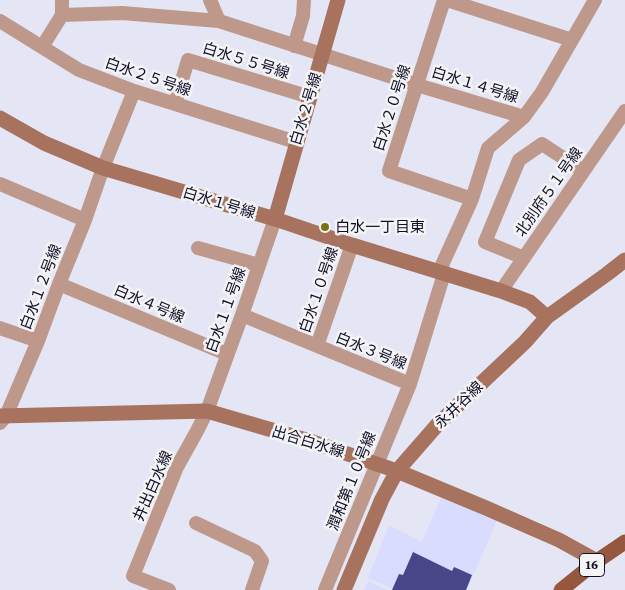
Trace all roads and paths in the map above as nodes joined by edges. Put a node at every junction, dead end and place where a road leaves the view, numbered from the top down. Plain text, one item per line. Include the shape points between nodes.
1 (62, 0) edge
2 (210, 0) edge
3 (304, 0) edge
4 (338, 0) edge
5 (446, 0) edge
6 (595, 0) edge
7 (62, 15) junction
8 (0, 21) edge
9 (219, 21) junction
10 (572, 40) junction
11 (294, 46) junction
12 (42, 47) junction
13 (322, 55) junction
14 (417, 85) junction
15 (134, 91) junction
16 (310, 97) junction
17 (175, 104) junction
18 (625, 111) edge
19 (524, 117) junction
20 (0, 118) edge
21 (296, 142) junction
22 (103, 168) junction
23 (583, 171) junction
24 (0, 184) edge
25 (472, 199) junction
26 (275, 219) junction
27 (85, 220) junction
28 (352, 245) junction
29 (198, 248) dead end
30 (524, 258) junction
31 (625, 260) edge
32 (259, 264) junction
33 (444, 274) junction
34 (59, 284) junction
35 (501, 291) junction
36 (242, 315) junction
37 (547, 317) junction
38 (0, 328) edge
39 (38, 341) junction
40 (317, 346) junction
41 (227, 354) junction
42 (410, 384) junction
43 (207, 411) junction
44 (2, 418) edge
45 (377, 464) junction
46 (397, 471) junction
47 (196, 523) dead end
48 (348, 535) junction
49 (364, 541) junction
50 (625, 542) edge
51 (597, 561) junction
52 (139, 582) edge
53 (169, 590) edge
54 (252, 590) edge
55 (325, 590) edge
56 (344, 590) edge
57 (561, 590) edge

1 - 7 street
2 - 9 street
3 - 11 street
4 - 13 street, 白水２号線
5 - 10 street
5 - 14 street, 白水２０号線
6 - 10 street
7 - 9 street, 白水１４号線 via 122,14
7 - 12 street
8 - 12 street, 白水２５号線
9 - 11 street, 白水１４号線
10 - 19 street
11 - 13 street, 白水１４号線
12 - 15 street, 白水２５号線 via 79,70
13 - 14 street, 白水１４号線
13 - 16 street, 白水２号線
14 - 19 street, 白水１４号線
14 - 25 street, 白水２０号線 via 389,171
15 - 17 street, 白水２５号線
15 - 22 street, 白水１２号線
16 - 17 street, 白水５５号線 via 188,60
16 - 21 street, 白水２号線
17 - 21 street, 白水２５号線
18 - 23 street, 北別府５１号線
19 - 25 street via 488,148
20 - 22 street, 白水１号線 via 44,144
21 - 26 street, 白水２号線
22 - 26 street, 白水１号線
22 - 27 street, 白水１２号線
23 - 30 street, 北別府５１号線
23 - 30 street via 542,144 519,160 485,242
24 - 27 street
25 - 33 street via 442,265
26 - 28 street, 白水１号線
26 - 32 street, 白水１１号線
27 - 34 street, 白水１２号線
28 - 33 street, 白水１号線
28 - 40 street, 白水１０号線
29 - 32 street
30 - 35 street, 北別府５１号線
31 - 37 street, 永井谷線
32 - 36 street, 白水１１号線
33 - 35 street, 白水１号線
33 - 42 street, 白水３号線
34 - 39 street, 白水１２号線
34 - 41 street, 白水４号線
35 - 37 street, 白水１号線 via 530,302
36 - 40 street, 白水３号線
36 - 41 street, 白水１１号線
37 - 46 street, 永井谷線 via 438,424
38 - 39 street
39 - 44 street, 白水１２号線
40 - 42 street, 白水３号線
41 - 43 street, 白水１１号線
42 - 45 street, 潤和第１０号線
43 - 44 street, 出合白水線
43 - 45 street, 出合白水線
43 - 52 street, 井出白水線 via 177,467
45 - 46 street, 出合白水線
45 - 48 street, 潤和第１０号線
46 - 49 street, 永井谷線
46 - 51 street, 出合白水線 via 559,540
47 - 54 street via 255,550 262,561
48 - 49 street
48 - 55 street, 潤和第１０号線
49 - 56 street, 永井谷線
50 - 51 main road, 16
51 - 57 main road, 16
52 - 53 street

